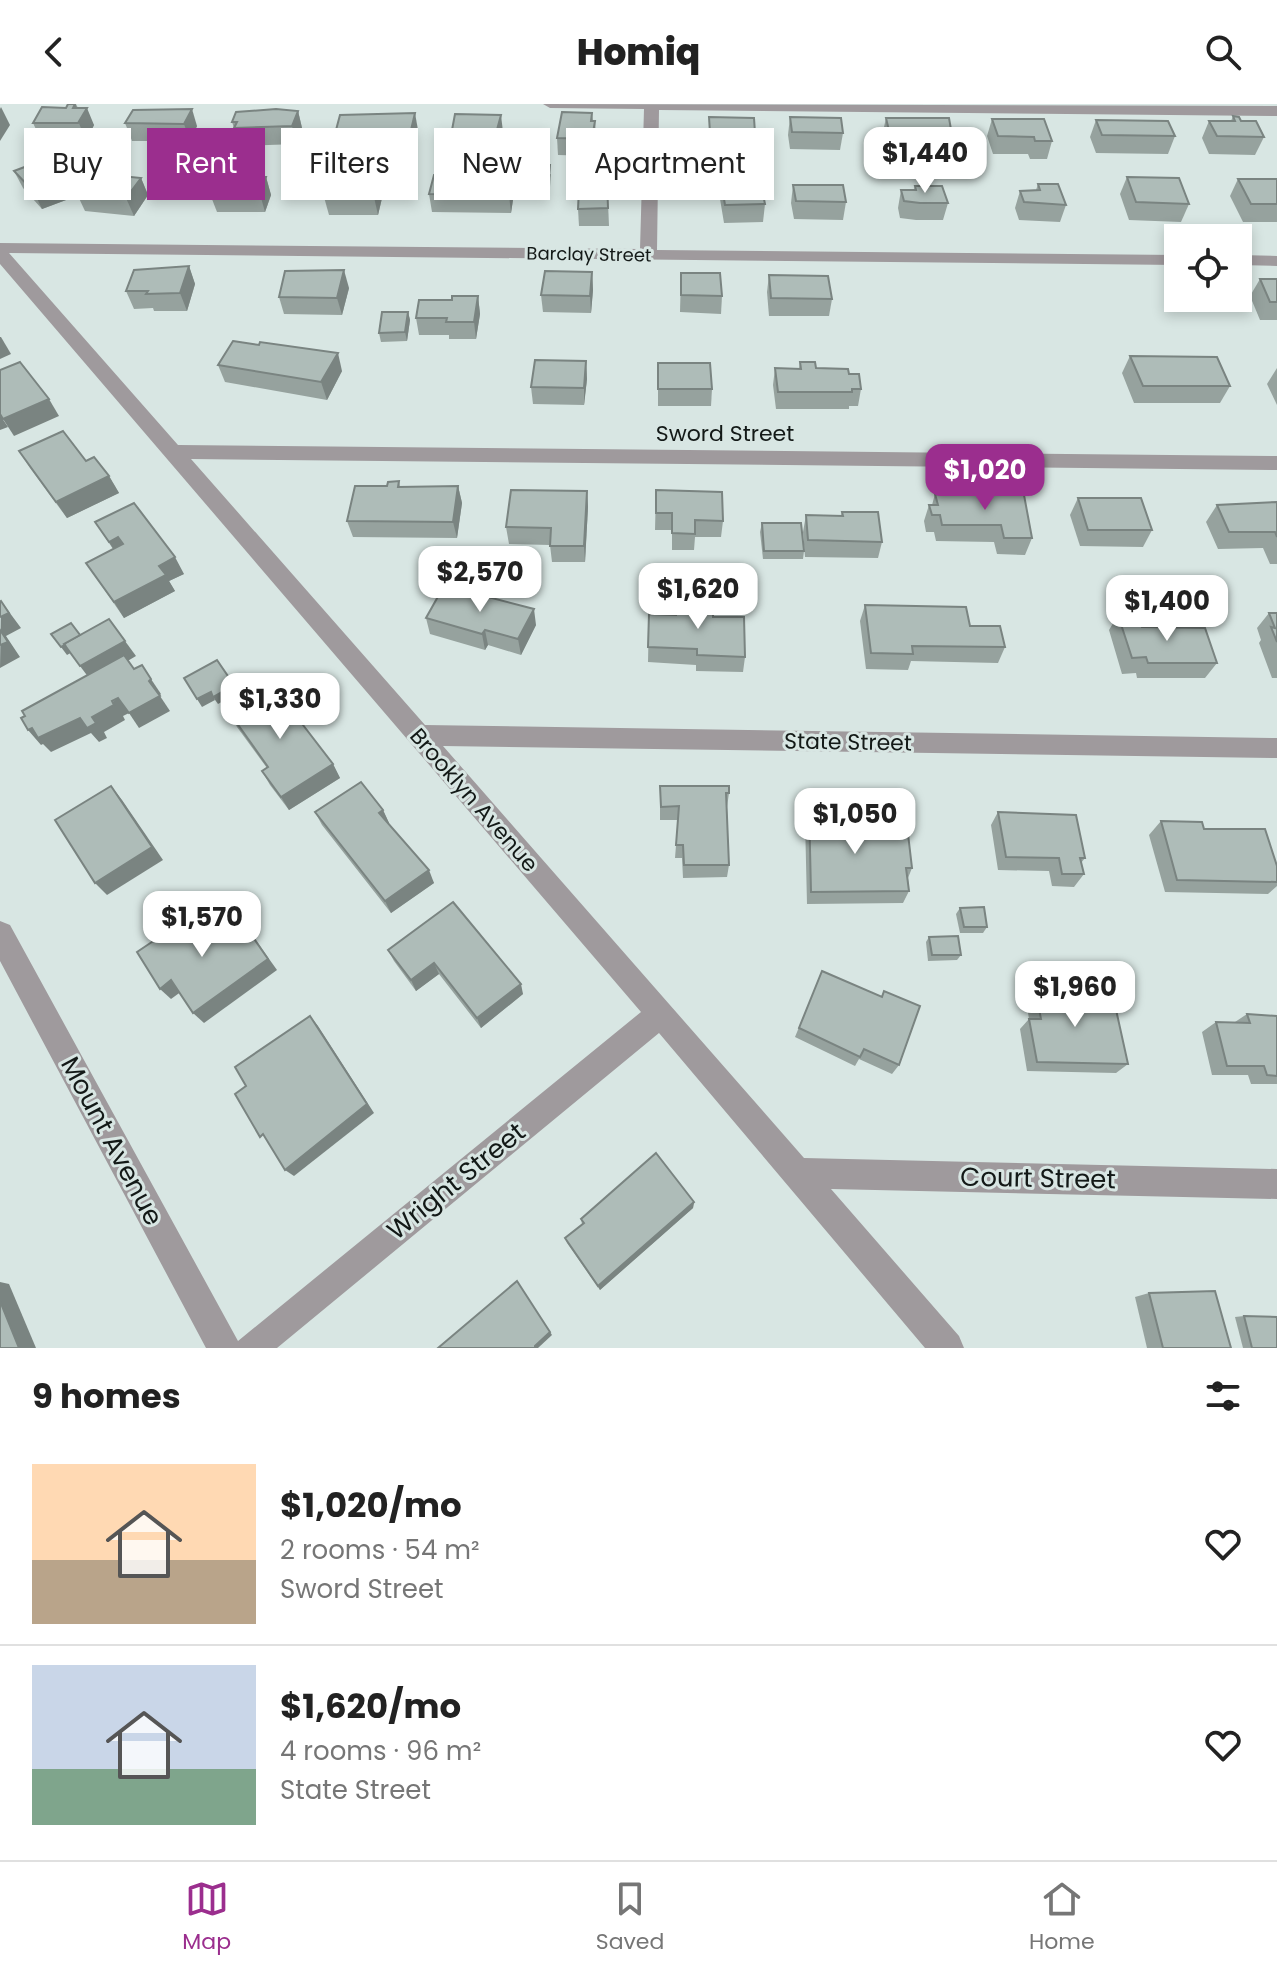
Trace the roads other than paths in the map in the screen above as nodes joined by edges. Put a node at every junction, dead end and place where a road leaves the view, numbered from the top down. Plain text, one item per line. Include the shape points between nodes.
1 (550, 104) edge
2 (652, 104) edge
3 (1277, 111) edge
4 (0, 250) edge
5 (648, 254) junction
6 (1164, 260) edge
7 (1252, 260) edge
8 (1277, 261) edge
9 (173, 452) junction
10 (1277, 463) edge
11 (418, 735) junction
12 (1277, 748) edge
13 (0, 934) edge
14 (661, 1014) junction
15 (799, 1173) junction
16 (1277, 1184) edge
17 (224, 1348) edge
18 (251, 1348) edge
19 (947, 1348) edge

1 - 2 street
2 - 3 street
2 - 5 street
4 - 5 street, Barclay Street
4 - 9 street, Brooklyn Avenue
5 - 6 street, Barclay Street
7 - 8 street
9 - 10 street, Sword Street
9 - 11 street, Brooklyn Avenue
11 - 12 street, State Street
11 - 14 street, Brooklyn Avenue
13 - 17 street, Mount Avenue
14 - 15 street, Brooklyn Avenue
14 - 18 street, Wright Street
15 - 16 street, Court Street
15 - 19 street, Brooklyn Avenue

